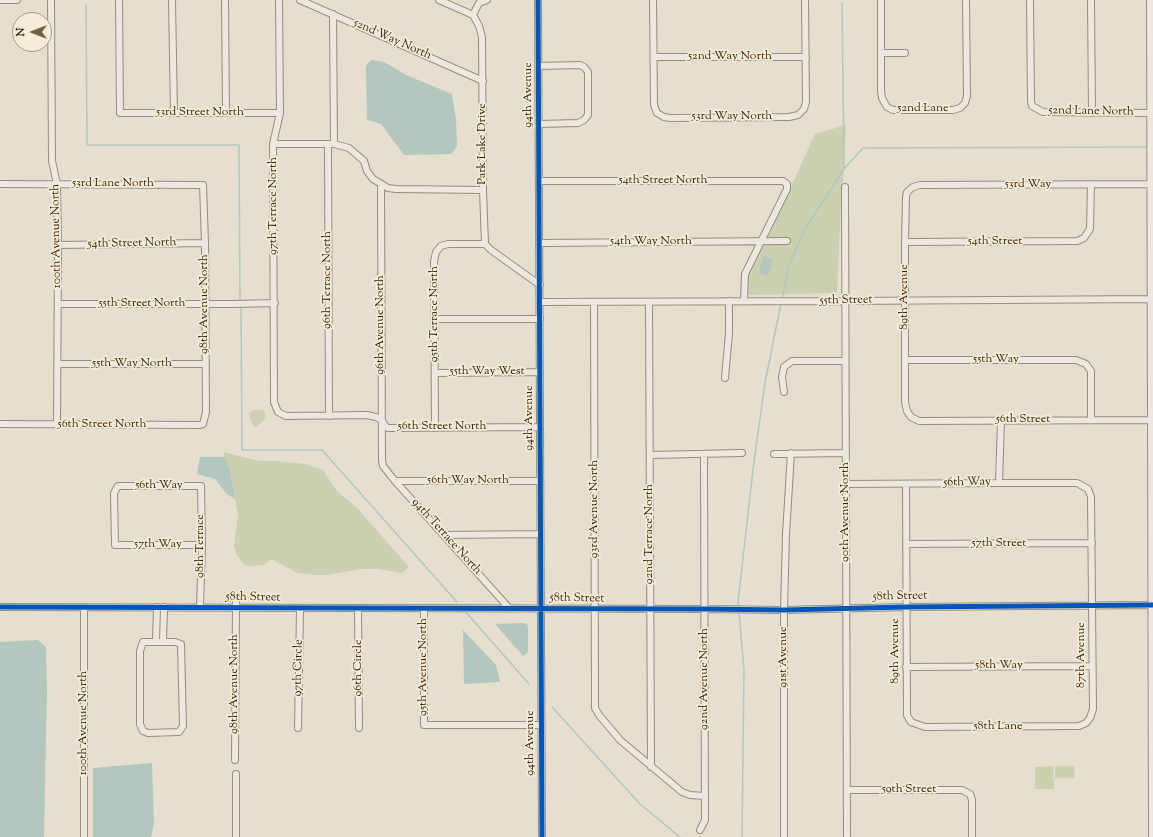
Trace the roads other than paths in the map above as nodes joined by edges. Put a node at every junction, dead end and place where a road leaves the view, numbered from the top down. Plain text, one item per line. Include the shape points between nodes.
1 (0, 0) edge
2 (17, 0) edge
3 (51, 0) edge
4 (119, 0) edge
5 (172, 0) edge
6 (225, 0) edge
7 (279, 0) edge
8 (300, 0) edge
9 (439, 0) edge
10 (488, 0) edge
11 (538, 0) edge
12 (653, 0) edge
13 (806, 0) edge
14 (881, 0) edge
15 (966, 0) edge
16 (1030, 0) edge
17 (1091, 0) edge
18 (1150, 0) edge
19 (479, 2) edge
20 (333, 14) junction
21 (473, 15) junction
22 (881, 53) junction
23 (905, 53) dead end
24 (806, 57) junction
25 (654, 58) junction
26 (538, 66) junction
27 (483, 81) junction
28 (226, 112) junction
29 (174, 113) junction
30 (280, 113) junction
31 (1092, 113) junction
32 (1150, 113) junction
33 (539, 124) junction
34 (273, 144) junction
35 (331, 144) junction
36 (539, 182) junction
37 (0, 184) edge
38 (57, 184) junction
39 (1091, 184) junction
40 (1151, 184) junction
41 (203, 185) joint
42 (380, 185) junction
43 (845, 187) dead end
44 (483, 190) junction
45 (907, 192) joint
46 (762, 241) junction
47 (787, 241) dead end
48 (905, 242) junction
49 (205, 243) junction
50 (539, 243) junction
51 (485, 244) junction
52 (58, 245) junction
53 (540, 285) junction
54 (1152, 299) edge
55 (905, 300) junction
56 (729, 301) junction
57 (744, 301) junction
58 (845, 301) junction
59 (540, 302) junction
60 (594, 302) junction
61 (649, 302) junction
62 (275, 303) junction
63 (58, 304) junction
64 (205, 304) junction
65 (434, 319) junction
66 (540, 319) junction
67 (905, 360) junction
68 (845, 361) junction
69 (58, 364) junction
70 (206, 364) junction
71 (540, 372) junction
72 (434, 373) junction
73 (725, 378) dead end
74 (784, 392) dead end
75 (905, 402) joint
76 (278, 412) joint
77 (329, 416) junction
78 (382, 420) junction
79 (1001, 420) junction
80 (1091, 420) junction
81 (1151, 420) junction
82 (0, 424) edge
83 (57, 424) junction
84 (203, 424) joint
85 (540, 427) junction
86 (435, 428) junction
87 (742, 453) dead end
88 (791, 453) junction
89 (846, 453) junction
90 (774, 454) dead end
91 (650, 455) junction
92 (704, 455) junction
93 (383, 466) joint
94 (395, 481) junction
95 (540, 481) junction
96 (1000, 483) junction
97 (846, 484) junction
98 (906, 484) junction
99 (201, 486) joint
100 (1088, 489) joint
101 (540, 534) junction
102 (444, 535) junction
103 (1092, 543) junction
104 (906, 544) junction
105 (115, 545) joint
106 (202, 545) junction
107 (236, 604) junction
108 (1152, 605) edge
109 (1092, 606) junction
110 (0, 607) edge
111 (157, 607) junction
112 (164, 607) junction
113 (200, 607) junction
114 (906, 607) junction
115 (84, 608) junction
116 (300, 608) junction
117 (358, 608) junction
118 (509, 608) junction
119 (540, 608) junction
120 (846, 608) junction
121 (424, 609) junction
122 (595, 609) junction
123 (650, 609) junction
124 (704, 609) junction
125 (784, 610) junction
126 (156, 642) junction
127 (163, 642) junction
128 (1092, 666) junction
129 (906, 667) junction
130 (911, 722) joint
131 (1086, 723) joint
132 (541, 725) junction
133 (298, 728) dead end
134 (359, 728) dead end
135 (235, 760) dead end
136 (651, 767) junction
137 (236, 774) dead end
138 (847, 790) junction
139 (705, 796) junction
140 (700, 830) dead end
141 (84, 837) edge
142 (236, 837) edge
143 (542, 837) edge
144 (784, 837) edge
145 (847, 837) edge
146 (972, 837) edge
147 (1152, 837) edge

1 - 2 street
3 - 38 street, 100th Avenue North via 52,161
4 - 29 street, 53rd Street North via 120,113
5 - 29 street
6 - 28 street
7 - 30 street, 97th Terrace North
8 - 20 street, 52nd Way North
9 - 21 street
10 - 19 street
11 - 26 street, 94th Avenue
12 - 25 street
13 - 24 street
14 - 22 street
15 - 22 street, 52nd Lane via 967,96 960,108 893,110 887,107 882,98
16 - 31 street, 52nd Lane North via 1032,106 1043,112
17 - 31 street
18 - 32 street
19 - 21 street
20 - 27 street, 52nd Way North
20 - 35 street, 96th Terrace North
21 - 27 street, Park Lake Drive via 482,37
22 - 23 street
24 - 25 street, 52nd Way North
24 - 25 street, 53rd Way North via 806,102 798,115 670,118 658,113 654,104
26 - 33 street, 94th Avenue
26 - 33 street via 580,65 588,72 588,115 584,120 578,123
27 - 44 street, Park Lake Drive
28 - 29 street, 53rd Street North
28 - 30 street, 53rd Street North
30 - 34 street, 97th Terrace North
31 - 32 street, 52nd Lane North
32 - 40 street
33 - 36 street, 94th Avenue
34 - 35 street
34 - 62 street, 97th Terrace North
35 - 42 street via 349,148 357,154 364,161 367,171
35 - 77 street, 96th Terrace North
36 - 46 street, 54th Street North via 783,181 787,184 787,190
36 - 50 street, 94th Avenue
37 - 38 street, 53rd Lane North
38 - 41 street, 53rd Lane North
38 - 52 street, 100th Avenue North
39 - 40 street, 53rd Way
39 - 45 street, 53rd Way via 920,185
39 - 48 street, 54th Street via 1090,230 1084,238 1077,241
40 - 54 street
41 - 49 street, 98th Avenue North
42 - 44 street via 396,190
42 - 78 street, 96th Avenue North
43 - 58 street, 90th Avenue North
44 - 51 street, Park Lake Drive
45 - 48 street, 89th Avenue
46 - 47 street, 54th Way North
46 - 50 street, 54th Way North
46 - 57 street via 745,274
48 - 55 street, 89th Avenue
49 - 52 street, 54th Street North
49 - 64 street, 98th Avenue North
50 - 53 street, 94th Avenue
51 - 53 street
51 - 65 street, 95th Terrace North via 448,244 441,246 436,252
52 - 63 street, 100th Avenue North
53 - 59 street, 94th Avenue
54 - 55 street, 55th Street
54 - 81 street
55 - 58 street, 55th Street
55 - 67 street, 89th Avenue
56 - 57 street, 55th Street
56 - 61 street, 55th Street
56 - 73 street
57 - 58 street, 55th Street
58 - 68 street, 90th Avenue North
59 - 60 street, 55th Street
59 - 66 street, 94th Avenue
60 - 61 street, 55th Street
60 - 122 street, 93rd Avenue North
61 - 91 street, 92nd Terrace North
62 - 64 street, 55th Street North
62 - 76 street, 97th Terrace North via 274,402
63 - 64 street, 55th Street North
63 - 69 street, 100th Avenue North
64 - 70 street, 98th Avenue North
65 - 66 street
65 - 72 street, 95th Terrace North
66 - 71 street, 94th Avenue
67 - 75 street, 89th Avenue
67 - 80 street, 55th Way via 1076,360 1086,364 1091,371
68 - 74 street via 792,361 784,367
68 - 89 street, 90th Avenue North
69 - 70 street, 55th Way North
69 - 83 street, 100th Avenue North
70 - 84 street, 98th Avenue North via 206,412
71 - 72 street, 55th Way West
71 - 85 street, 94th Avenue
72 - 86 street, 95th Terrace North
75 - 79 street, 56th Street via 911,417 919,420
76 - 77 street, 56th Street North via 286,416
77 - 78 street, 56th Street North via 367,415
78 - 86 street, 56th Street North via 388,428
78 - 93 street, 96th Avenue North
79 - 80 street, 56th Street
79 - 96 street
80 - 81 street, 56th Street
81 - 108 street
82 - 83 street, 56th Street North
83 - 84 street, 56th Street North
85 - 86 street, 56th Street North
85 - 95 street, 94th Avenue
87 - 92 street
88 - 89 street
88 - 90 street
88 - 125 street, 91st Avenue
89 - 97 street, 90th Avenue North
91 - 92 street
91 - 123 street, 92nd Terrace North
92 - 124 street, 92nd Avenue North
93 - 94 street, 94th Terrace North
94 - 95 street, 56th Way North
94 - 102 street, 94th Terrace North
95 - 101 street, 94th Avenue
96 - 98 street, 56th Way
96 - 100 street, 56th Way via 1077,483
97 - 98 street, 56th Way
97 - 120 street, 90th Avenue North
98 - 104 street, 89th Avenue
99 - 105 street, 56th Way via 118,486 114,493
99 - 106 street, 98th Terrace
100 - 103 street, 87th Avenue via 1091,497
101 - 102 street
101 - 119 street, 94th Avenue
102 - 118 street, 94th Terrace North
103 - 104 street, 57th Street
103 - 109 street, 87th Avenue
104 - 114 street, 89th Avenue
105 - 106 street, 57th Way
106 - 113 street, 98th Terrace
107 - 113 street, 58th Street
107 - 116 street, 58th Street
107 - 135 street, 98th Avenue North
108 - 109 street, 58th Street
108 - 147 street
109 - 114 street, 58th Street
109 - 128 street, 87th Avenue
110 - 115 street, 58th Street
111 - 112 street, 58th Street
111 - 115 street, 58th Street
111 - 126 street
112 - 113 street, 58th Street
112 - 127 street
114 - 120 street, 58th Street
114 - 129 street, 89th Avenue
115 - 141 street, 100th Avenue North
116 - 117 street, 58th Street
116 - 133 street, 97th Circle
117 - 121 street, 58th Street
117 - 134 street, 96th Circle
118 - 119 street, 58th Street
118 - 121 street, 58th Street
119 - 122 street, 58th Street
119 - 132 street, 94th Avenue
120 - 125 street, 58th Street
120 - 138 street, 90th Avenue North
121 - 132 street, 95th Avenue North via 424,726
122 - 123 street, 58th Street
122 - 136 street, 93rd Avenue North via 595,708 620,740
123 - 124 street, 58th Street
123 - 136 street, 92nd Terrace North
124 - 125 street, 58th Street
124 - 139 street, 92nd Avenue North
125 - 144 street, 91st Avenue
126 - 127 street
126 - 127 street via 143,642 140,651 140,724 143,731 148,733 179,732 183,726 181,644
128 - 129 street, 58th Way
128 - 131 street, 87th Avenue via 1093,709
129 - 130 street, 89th Avenue via 907,715
130 - 131 street, 58th Lane via 925,727 1078,726
132 - 143 street, 94th Avenue
136 - 139 street via 682,792
137 - 142 street
138 - 145 street, 90th Avenue North
138 - 146 street, 59th Street via 962,790 970,794 972,800
139 - 140 street, 92nd Avenue North via 705,820

